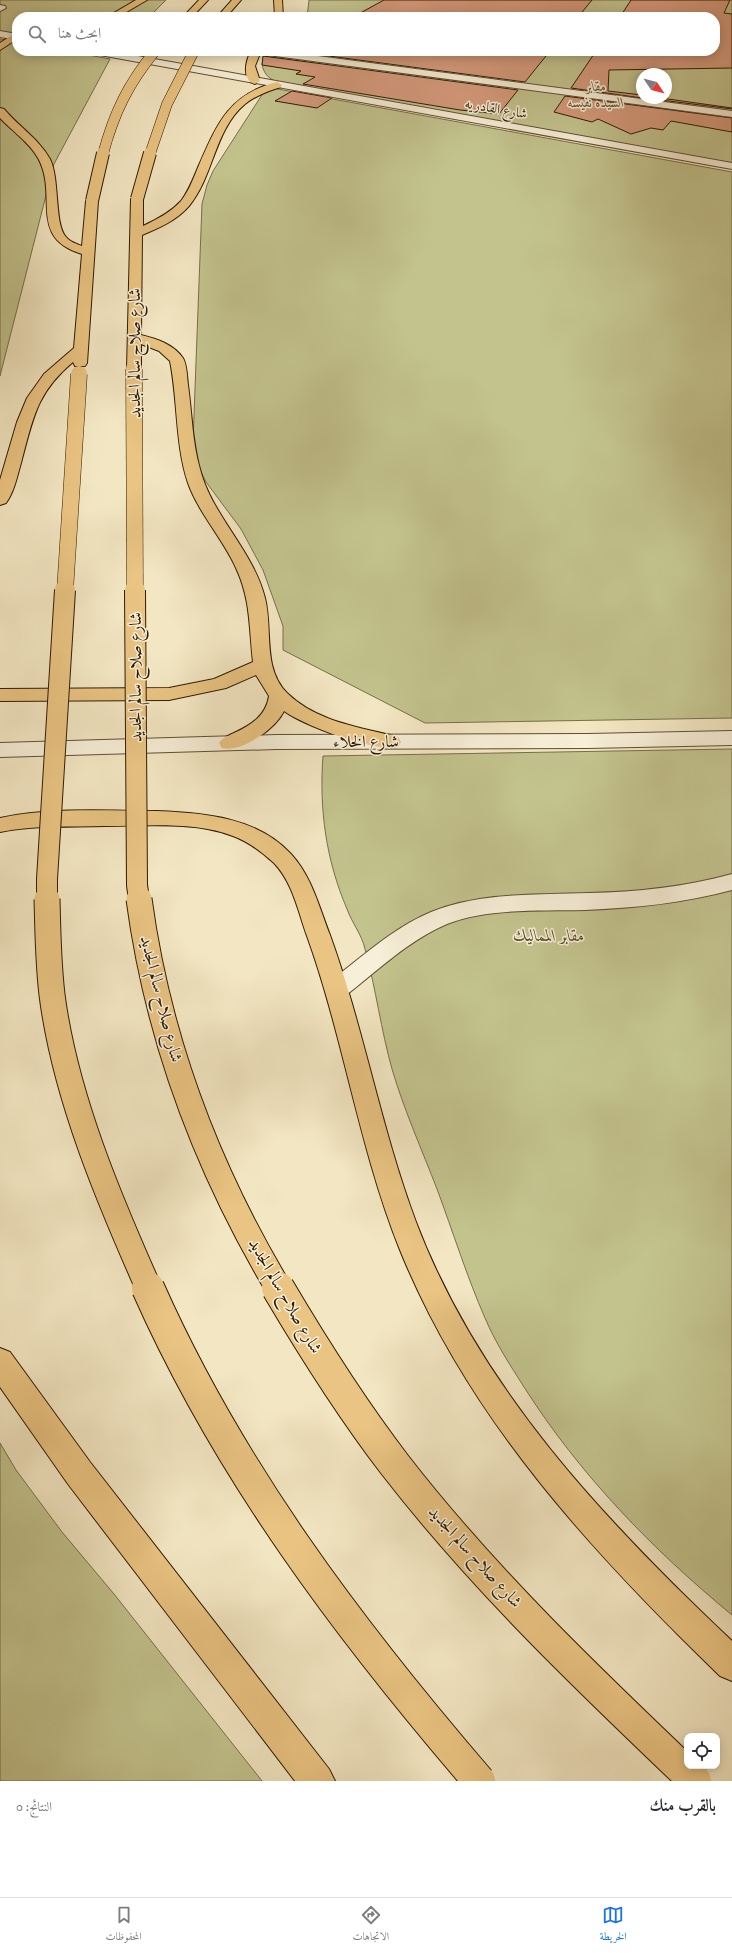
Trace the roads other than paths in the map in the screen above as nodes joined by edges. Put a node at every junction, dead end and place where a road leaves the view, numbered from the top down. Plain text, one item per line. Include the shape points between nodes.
1 (143, 0) edge
2 (204, 0) edge
3 (238, 0) edge
4 (278, 0) edge
5 (121, 12) edge
6 (192, 12) edge
7 (226, 12) edge
8 (279, 12) edge
9 (0, 34) edge
10 (12, 36) edge
11 (12, 39) edge
12 (0, 47) edge
13 (121, 56) edge
14 (151, 56) edge
15 (191, 56) edge
16 (254, 56) edge
17 (296, 56) edge
18 (255, 81) junction
19 (277, 85) junction
20 (0, 111) edge
21 (732, 114) edge
22 (732, 166) edge
23 (136, 234) junction
24 (89, 252) junction
25 (134, 338) junction
26 (80, 361) junction
27 (0, 500) edge
28 (263, 665) junction
29 (0, 695) edge
30 (279, 695) junction
31 (732, 738) edge
32 (391, 742) junction
33 (230, 743) junction
34 (0, 750) edge
35 (0, 825) edge
36 (732, 882) edge
37 (337, 989) junction
38 (0, 1362) edge
39 (732, 1664) edge
40 (317, 1781) edge
41 (479, 1781) edge
42 (695, 1781) edge

1 - 5 highway
2 - 6 highway
3 - 7 highway
4 - 8 highway
9 - 10 street
11 - 12 highway
13 - 18 street, شارع القادريه
14 - 24 highway, bridge via 130,85 113,121 99,165 92,201
15 - 23 highway, شارع صلاح سالم الجديد, bridge via 163,110 137,199
16 - 18 highway via 250,65
17 - 21 street
18 - 19 street, شارع القادريه
19 - 22 street, شارع القادريه
19 - 23 highway via 252,95 235,107 218,136 189,199 164,220
20 - 24 highway via 32,142 44,159 51,177 56,232 67,244
23 - 25 highway, شارع صلاح سالم الجديد
24 - 26 highway
25 - 28 highway via 162,346 177,360 191,468 205,504 230,540 250,578 260,619
25 - 42 highway, شارع صلاح سالم الجديد, bridge via 138,885 150,967 163,1021 205,1142 235,1208 273,1279 361,1418 415,1491 501,1588 588,1678
26 - 27 highway via 53,372 34,397
26 - 41 highway, bridge via 47,879 48,936 54,1003 68,1069 89,1140 147,1287 184,1362 228,1441 340,1610 413,1704
28 - 29 highway via 220,684 169,694
28 - 30 highway via 268,682
30 - 32 highway via 302,715 350,732
30 - 33 highway via 279,705 271,718 256,730
31 - 32 street, شارع الخلاء via 588,742
32 - 33 street, شارع الخلاء
33 - 34 street, شارع الخلاء
35 - 37 highway via 32,820 189,819 217,823 256,837 272,847 294,871
36 - 37 street via 702,890 645,899 485,906 452,913 414,931
37 - 39 highway via 396,1206 417,1260 466,1354 500,1407 531,1448 592,1520 685,1620
38 - 40 highway via 84,1479

